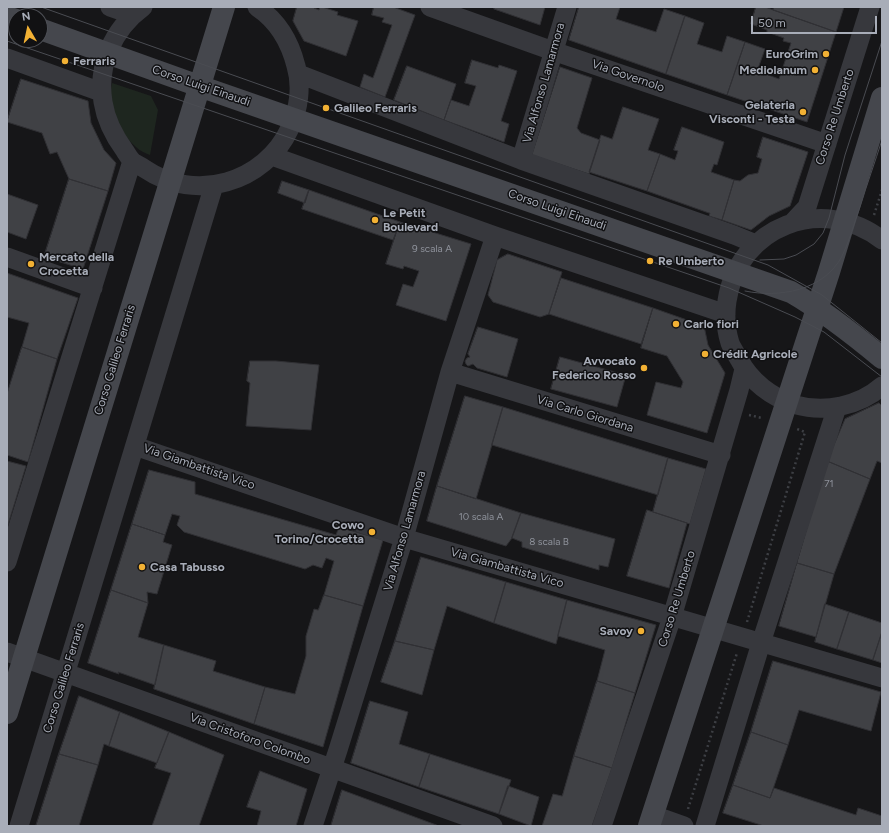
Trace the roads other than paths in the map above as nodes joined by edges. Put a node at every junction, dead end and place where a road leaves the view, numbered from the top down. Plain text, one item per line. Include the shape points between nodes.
1 (110, 7) edge
2 (224, 7) edge
3 (430, 7) edge
4 (566, 7) edge
5 (870, 7) edge
6 (266, 10) edge
7 (138, 11) edge
8 (48, 32) edge
9 (554, 51) junction
10 (107, 53) junction
11 (7, 58) edge
12 (299, 74) junction
13 (199, 86) junction
14 (101, 92) junction
15 (882, 98) edge
16 (294, 119) junction
17 (827, 144) junction
18 (272, 156) junction
19 (521, 160) junction
20 (132, 161) junction
21 (171, 181) junction
22 (214, 185) junction
23 (845, 221) junction
24 (793, 222) junction
25 (495, 236) junction
26 (882, 238) edge
27 (756, 244) junction
28 (7, 257) edge
29 (735, 272) junction
30 (93, 288) junction
31 (817, 307) junction
32 (726, 314) junction
33 (882, 358) edge
34 (744, 369) junction
35 (450, 372) junction
36 (882, 386) edge
37 (788, 402) junction
38 (837, 407) junction
39 (135, 446) junction
40 (721, 455) junction
41 (404, 538) junction
42 (7, 562) edge
43 (672, 617) junction
44 (713, 629) junction
45 (761, 643) junction
46 (16, 655) edge
47 (65, 673) junction
48 (882, 678) edge
49 (7, 713) edge
50 (332, 768) junction
51 (651, 820) edge
52 (19, 826) edge
53 (314, 826) edge
54 (493, 826) edge
55 (602, 826) edge
56 (684, 826) edge
57 (705, 826) edge

1 - 7 street
2 - 13 main road, Corso Galileo Ferraris
3 - 9 street, Via Governolo
4 - 9 street, Via Alfonso Lamarmora
5 - 17 street, Corso Re Umberto
6 - 12 street via 293,51
7 - 10 street via 117,34
8 - 10 main road, Corso Luigi Einaudi
9 - 17 street, Via Governolo
9 - 19 street, Via Alfonso Lamarmora
10 - 13 main road, Corso Luigi Einaudi
10 - 14 street
11 - 14 street
12 - 16 street via 299,98
12 - 19 street
13 - 16 main road, Corso Luigi Einaudi
13 - 21 main road, Corso Galileo Ferraris
14 - 20 street via 105,114 114,136
15 - 23 main road
16 - 18 street
16 - 29 main road, Corso Luigi Einaudi
17 - 24 street, Corso Re Umberto via 807,207
18 - 22 street via 256,169 237,179
18 - 25 street
19 - 27 street via 734,234
20 - 21 street via 151,173
20 - 30 street
21 - 22 street via 191,186
21 - 46 main road, Corso Galileo Ferraris
22 - 39 street, Corso Galileo Ferraris
23 - 24 street, Corso Re Umberto via 811,218
23 - 26 street, Corso Re Umberto
23 - 31 main road
24 - 27 street, Corso Re Umberto via 773,231
25 - 32 street
25 - 35 street, Via Alfonso Lamarmora
27 - 29 street, Corso Re Umberto
28 - 30 street
29 - 31 main road, Corso Luigi Einaudi via 791,292
29 - 32 street, Corso Re Umberto via 729,288
30 - 42 street
31 - 33 main road, Corso Luigi Einaudi
31 - 37 main road
32 - 34 street, Corso Re Umberto via 730,343
34 - 37 street, Corso Re Umberto via 764,389
34 - 40 street, Corso Re Umberto
35 - 40 street, Via Carlo Giordana
35 - 41 street, Via Alfonso Lamarmora
36 - 38 street, Corso Re Umberto via 860,400
37 - 38 street, Corso Re Umberto via 805,407
37 - 44 main road
38 - 45 street
39 - 41 street, Via Giambattista Vico
39 - 47 street, Corso Galileo Ferraris
40 - 43 street, Corso Re Umberto
41 - 43 street, Via Giambattista Vico
41 - 50 street, Via Alfonso Lamarmora
43 - 44 street, Via Giambattista Vico
43 - 55 street, Corso Re Umberto
44 - 45 street, Via Giambattista Vico
44 - 51 main road
45 - 48 street, Via Giambattista Vico
45 - 57 street
46 - 47 street, Via Cristoforo Colombo
46 - 49 main road, Corso Galileo Ferraris
47 - 50 street, Via Cristoforo Colombo
47 - 52 street, Corso Galileo Ferraris
50 - 53 street, Via Alfonso Lamarmora
50 - 54 street, Via Cristoforo Colombo
51 - 56 street

